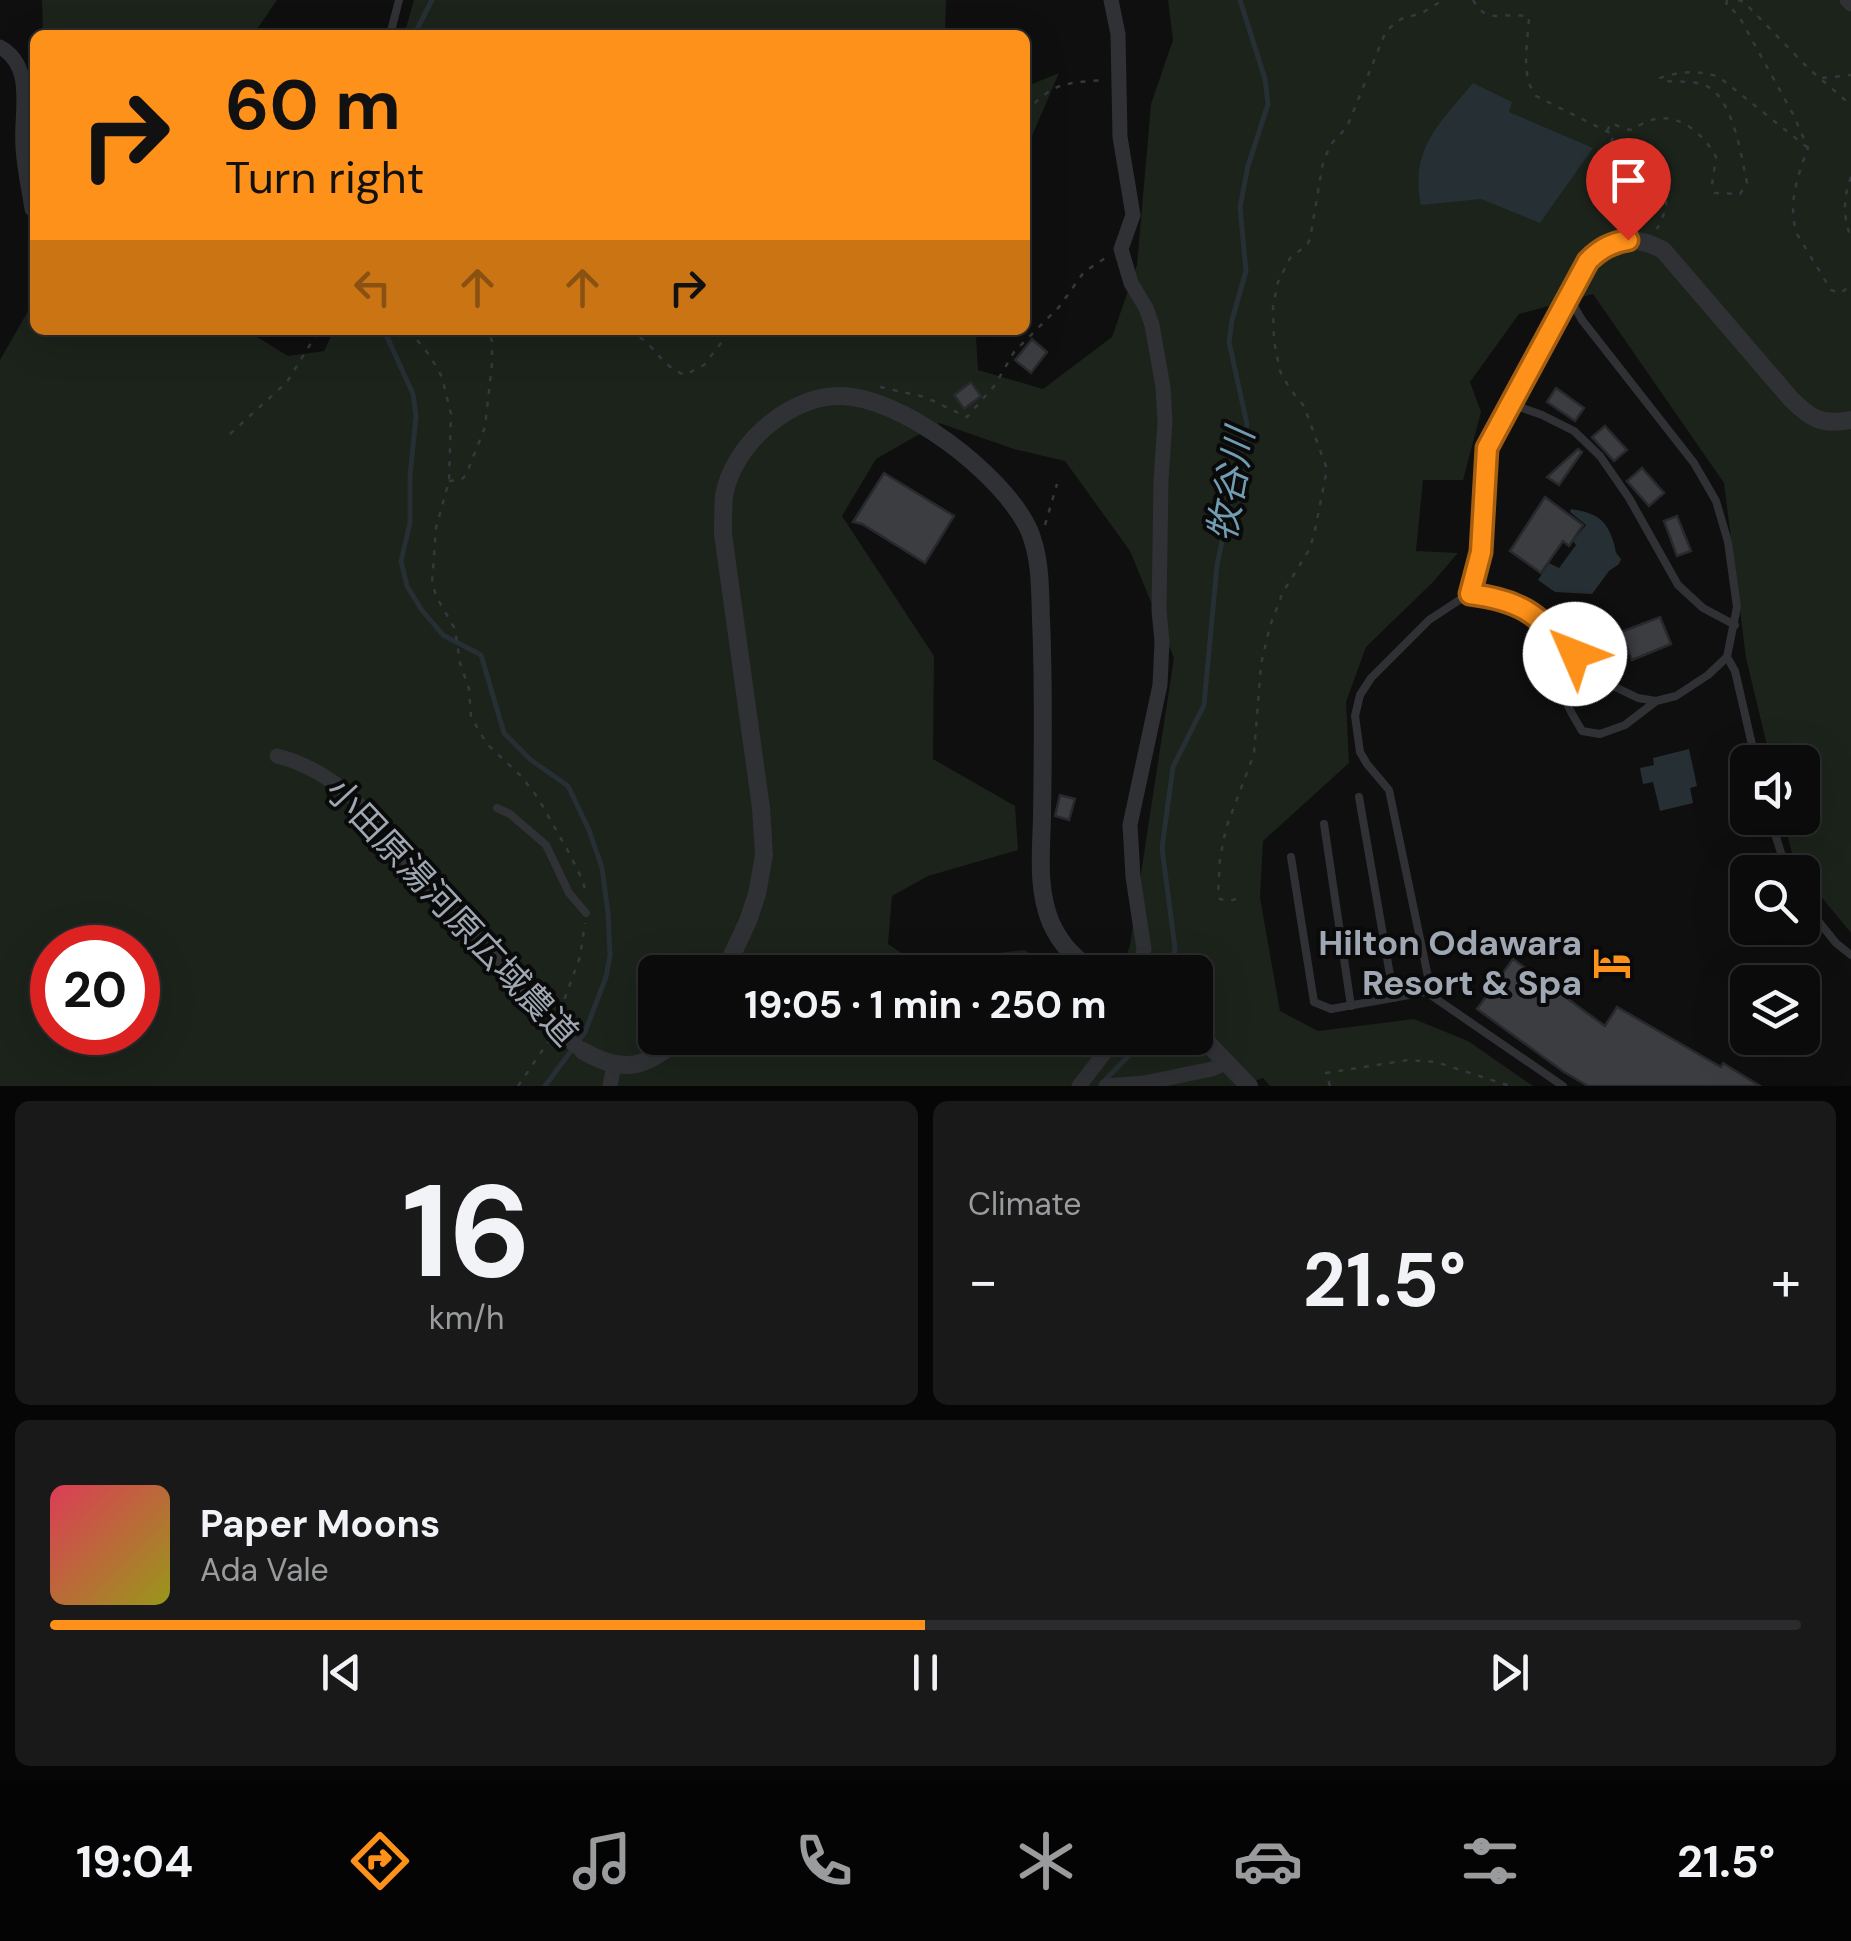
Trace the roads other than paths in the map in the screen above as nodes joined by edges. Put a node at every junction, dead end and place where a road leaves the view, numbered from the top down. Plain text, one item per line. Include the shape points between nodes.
1 (399, 0) edge
2 (1112, 0) edge
3 (391, 30) edge
4 (0, 46) edge
5 (30, 198) edge
6 (1568, 296) junction
7 (1510, 404) junction
8 (1851, 420) edge
9 (1470, 594) junction
10 (1735, 624) junction
11 (1575, 654) junction
12 (1727, 657) junction
13 (1656, 701) junction
14 (1752, 745) edge
15 (277, 756) dead end
16 (1359, 797) dead end
17 (498, 808) dead end
18 (1324, 824) dead end
19 (1291, 857) dead end
20 (586, 914) road end
21 (1820, 923) edge
22 (732, 955) edge
23 (1072, 955) edge
24 (1143, 955) edge
25 (1851, 955) edge
26 (1431, 992) junction
27 (1394, 998) junction
28 (1352, 1006) junction
29 (1213, 1046) edge
30 (584, 1051) joint
31 (659, 1055) edge
32 (1103, 1055) edge
33 (1227, 1062) junction
34 (614, 1065) junction
35 (610, 1086) edge
36 (1080, 1086) edge
37 (1106, 1086) edge
38 (1249, 1086) edge
39 (1563, 1086) edge

1 - 3 lane
2 - 24 street via 1120,137 1133,215 1120,249 1152,325 1165,422 1160,686 1130,825
4 - 5 street via 22,76
6 - 7 street
6 - 8 street via 1599,250 1646,241 1675,262 1809,416
6 - 10 lane via 1716,501 1728,542
7 - 9 street via 1487,448 1481,552
7 - 10 lane via 1574,430 1629,498 1678,585
9 - 11 lane via 1529,610
9 - 26 lane via 1429,620 1370,678 1355,716 1360,752 1388,790
10 - 12 lane
11 - 13 lane via 1616,687
11 - 13 lane via 1564,700 1582,731 1600,734 1625,725
12 - 13 lane via 1676,696
12 - 14 lane via 1736,670
15 - 30 street, 小田原湯河原広域農道, bridge via 302,762 348,794 563,1036
16 - 27 lane
17 - 20 lane via 546,845
18 - 28 lane
19 - 28 lane via 1314,1002 1331,1009
21 - 25 lane
22 - 23 street via 757,894 764,855 723,534 724,494 751,440 809,402 835,396 875,404 924,426 976,463 1019,510 1032,540 1042,648 1041,879 1052,923
26 - 27 lane
26 - 39 lane
27 - 28 lane
29 - 33 street
30 - 34 street, 小田原湯河原広域農道
31 - 34 street, 小田原湯河原広域農道 via 634,1066
32 - 36 street
33 - 37 street
33 - 38 street
34 - 35 street

